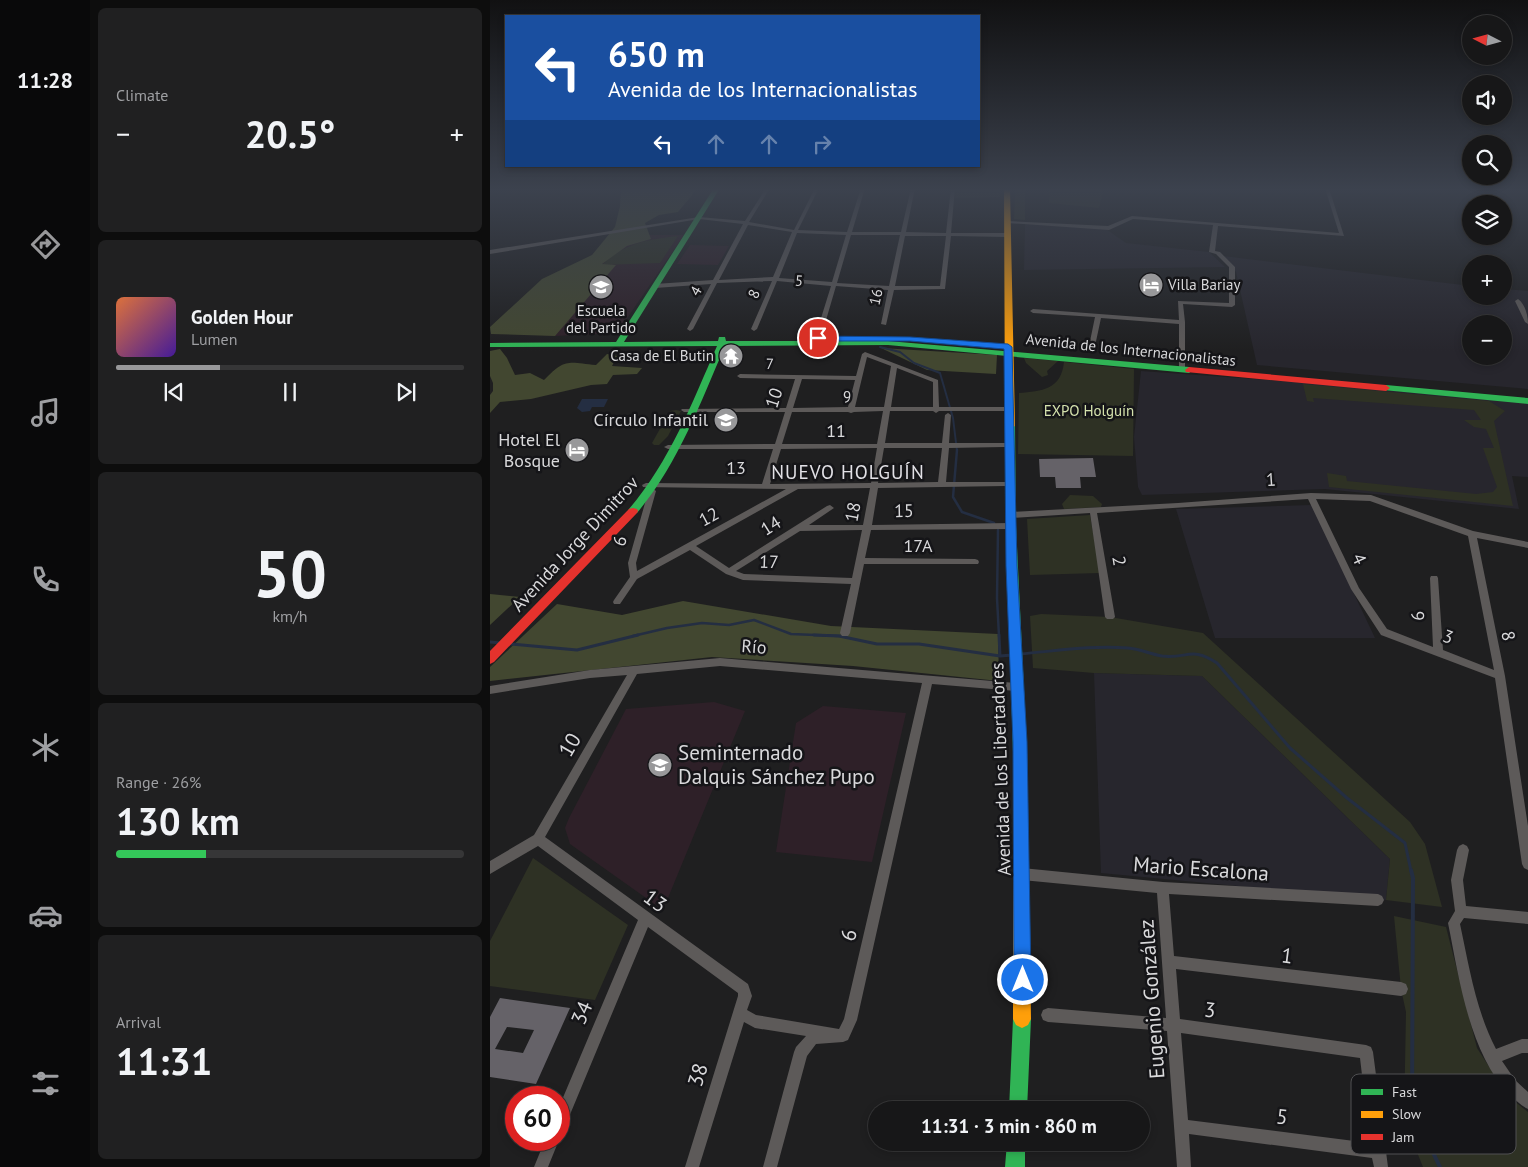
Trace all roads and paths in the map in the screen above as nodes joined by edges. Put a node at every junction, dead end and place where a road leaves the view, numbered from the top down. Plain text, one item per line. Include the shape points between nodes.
1 (548, 242) edge
2 (683, 242) edge
3 (736, 242) edge
4 (791, 242) edge
5 (845, 242) edge
6 (901, 242) edge
7 (949, 242) edge
8 (1008, 242) edge
9 (1213, 242) edge
10 (490, 252) edge
11 (776, 279) junction
12 (716, 282) junction
13 (833, 284) junction
14 (655, 286) junction
15 (892, 288) junction
16 (1518, 300) dead end
17 (1033, 312) dead end
18 (1098, 316) junction
19 (1182, 322) junction
20 (1528, 322) edge
21 (884, 324) dead end
22 (690, 329) dead end
23 (754, 329) dead end
24 (490, 338) edge
25 (621, 341) junction
26 (817, 341) junction
27 (720, 342) junction
28 (490, 345) edge
29 (1092, 346) dead end
30 (1008, 350) junction
31 (894, 366) junction
32 (1182, 367) junction
33 (740, 376) dead end
34 (799, 377) junction
35 (858, 378) junction
36 (1528, 394) edge
37 (1528, 402) edge
38 (1010, 409) junction
39 (689, 410) junction
40 (788, 410) junction
41 (851, 411) junction
42 (886, 411) junction
43 (936, 411) junction
44 (948, 415) dead end
45 (945, 445) junction
46 (1004, 445) dead end
47 (881, 446) junction
48 (671, 447) junction
49 (777, 447) junction
50 (874, 484) junction
51 (942, 484) junction
52 (1006, 484) dead end
53 (650, 485) junction
54 (765, 486) junction
55 (799, 486) junction
56 (1311, 496) junction
57 (830, 508) dead end
58 (1093, 510) junction
59 (1010, 520) junction
60 (799, 528) junction
61 (867, 528) junction
62 (1472, 534) junction
63 (1528, 545) edge
64 (690, 546) junction
65 (860, 561) junction
66 (975, 562) dead end
67 (729, 572) junction
68 (634, 577) junction
69 (1434, 578) dead end
70 (856, 581) junction
71 (617, 602) dead end
72 (1110, 617) dead end
73 (1384, 632) joint
74 (845, 633) dead end
75 (492, 653) edge
76 (1438, 653) junction
77 (635, 669) junction
78 (1500, 676) junction
79 (928, 679) junction
80 (1016, 687) junction
81 (490, 690) edge
82 (538, 839) junction
83 (1463, 850) dead end
84 (1528, 864) edge
85 (490, 868) edge
86 (1022, 874) junction
87 (1164, 888) junction
88 (1378, 900) dead end
89 (1461, 912) junction
90 (644, 918) junction
91 (1528, 918) edge
92 (1169, 962) junction
93 (1401, 989) dead end
94 (745, 996) joint
95 (740, 1014) junction
96 (1048, 1015) dead end
97 (1174, 1025) junction
98 (843, 1035) junction
99 (1528, 1046) edge
100 (1493, 1057) junction
101 (1369, 1074) edge
102 (1504, 1074) edge
103 (1516, 1091) edge
104 (570, 1097) edge
105 (1018, 1101) edge
106 (1528, 1102) edge
107 (1181, 1126) junction
108 (1351, 1147) edge
109 (548, 1151) edge
110 (1016, 1151) edge
111 (1379, 1154) edge
112 (541, 1167) edge
113 (692, 1167) edge
114 (770, 1167) edge
115 (1015, 1167) edge
116 (1184, 1167) edge
117 (1381, 1167) edge

1 - 10 street
2 - 14 main road
3 - 12 street, 4
4 - 11 street, 8
5 - 13 street
6 - 15 street, 16
7 - 15 street, 5 via 943,288
8 - 30 main road, Avenida de los Libertadores
9 - 19 street via 1212,252 1218,253 1232,267 1232,305 1180,302
11 - 12 street, 5
11 - 13 street, 5
11 - 23 street, 8
12 - 14 street, 5
12 - 22 street, 4
13 - 15 street, 5
13 - 26 street
14 - 25 main road
15 - 21 street, 16
16 - 20 street
17 - 18 street
18 - 19 street
18 - 29 street
19 - 32 street
24 - 25 main road, Avenida de los Internacionalistas
25 - 27 main road, Avenida de los Internacionalistas
25 - 28 main road, Avenida de los Internacionalistas
26 - 27 main road, Avenida de los Internacionalistas
26 - 30 main road, Avenida de los Internacionalistas via 910,339
27 - 39 main road, Avenida Jorge Dimitrov
30 - 32 main road, Avenida de los Internacionalistas
30 - 38 main road, Avenida de los Libertadores
31 - 35 street via 865,354
31 - 42 street, 18
31 - 43 street via 937,382
32 - 36 main road, Avenida de los Internacionalistas
32 - 37 main road, Avenida de los Internacionalistas
33 - 34 street, 7
34 - 35 street, 7
34 - 40 street, 10
35 - 41 street
38 - 43 street, 9
38 - 59 main road, Avenida de los Libertadores
39 - 40 street, 9
39 - 48 main road, Avenida Jorge Dimitrov
40 - 41 street, 9
40 - 49 street, 10
41 - 42 street, 9
42 - 43 street, 9
42 - 47 street, 18
44 - 45 street
45 - 46 street, 11
45 - 47 street, 11
45 - 51 street
47 - 49 street, 11
47 - 50 street, 18
48 - 49 street, 11
48 - 53 main road, Avenida Jorge Dimitrov
49 - 54 street, 10
50 - 51 street, 13
50 - 55 street, 13
50 - 61 street, 18
51 - 52 street, 13
53 - 54 street, 13
53 - 68 street, 6 via 632,563
53 - 75 main road, Avenida Jorge Dimitrov via 635,510
54 - 55 street, 13
55 - 64 street, 12
56 - 58 street, 1
56 - 62 street, 1 via 1371,498
56 - 73 street, 4 via 1355,589
57 - 60 street, 14
58 - 59 street, 1
58 - 72 street, 2
59 - 61 street, 15
59 - 80 main road, Avenida de los Libertadores
60 - 61 street, 15
60 - 67 street, 14
61 - 65 street, 18
62 - 63 street, 1
62 - 78 street, 8
64 - 67 street, 17
64 - 68 street, 12
65 - 66 street, 17A
65 - 70 street, 18
67 - 70 street, 17 via 747,578
68 - 71 street
69 - 76 street, 6
70 - 74 street, 18
73 - 76 street, 3
76 - 78 street, 3
77 - 79 street, Río via 720,662
77 - 81 street, Río
77 - 82 street, 10
78 - 84 street, 8
79 - 80 street, Río
79 - 98 street, 6 via 850,1020
80 - 86 main road, Avenida de los Libertadores
82 - 85 street
82 - 90 street, 13
83 - 89 street via 1458,880
86 - 87 street, Mario Escalona
86 - 105 main road, Avenida de los Libertadores via 1023,1009
87 - 88 street, Mario Escalona
87 - 92 street, Eugenio González
89 - 91 street
89 - 100 street via 1454,922 1474,1011
90 - 94 street, 13 via 743,989
90 - 104 street, 34
92 - 93 street, 1
92 - 97 street, Eugenio González
94 - 95 street, 38
95 - 98 street via 755,1021
95 - 113 street, 38
96 - 97 street, 3
97 - 101 street, 3 via 1366,1052
97 - 107 street, Eugenio González
98 - 114 street via 814,1038 802,1052
99 - 100 street
100 - 102 street
103 - 106 street
107 - 108 street, 5
107 - 116 street, Eugenio González
109 - 112 street
110 - 115 main road
111 - 117 street

